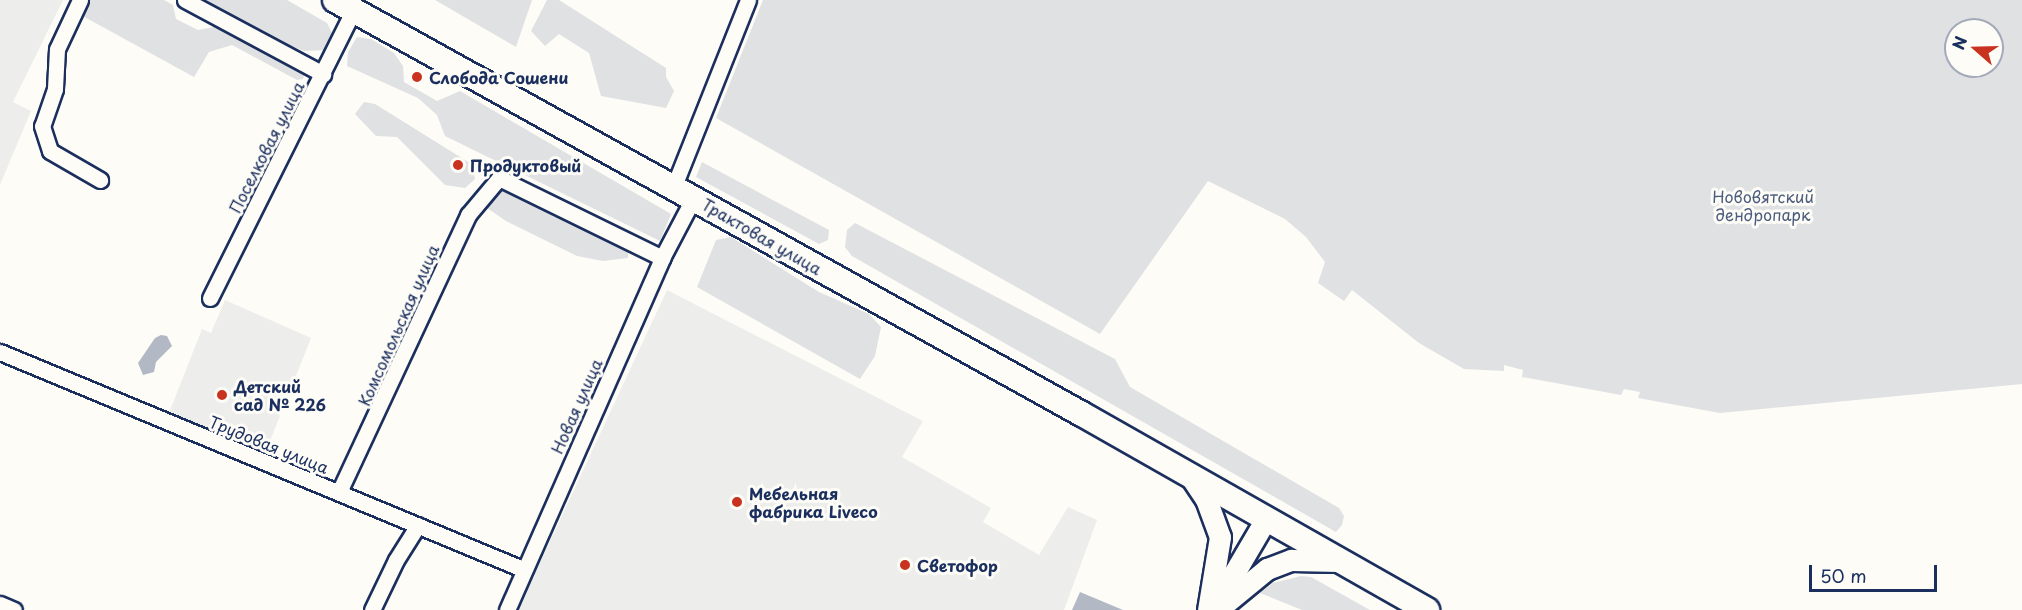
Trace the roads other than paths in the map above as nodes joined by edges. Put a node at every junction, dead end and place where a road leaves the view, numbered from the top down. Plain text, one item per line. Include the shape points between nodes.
1 (80, 0) edge
2 (185, 0) edge
3 (748, 0) edge
4 (344, 5) edge
5 (323, 74) junction
6 (100, 180) dead end
7 (684, 191) junction
8 (663, 258) junction
9 (210, 298) dead end
10 (0, 352) edge
11 (1188, 473) junction
12 (339, 492) junction
13 (1266, 519) junction
14 (418, 525) junction
15 (1339, 561) junction
16 (525, 570) junction
17 (0, 604) edge
18 (14, 610) edge
19 (372, 610) edge
20 (507, 610) edge
21 (1212, 610) edge
22 (1427, 610) edge

1 - 6 street via 57,49 56,89 42,126 50,150
2 - 5 street
3 - 7 street, Новая улица
4 - 5 street, Поселковая улица
4 - 7 main road, Трактовая улица
5 - 9 street, Поселковая улица
7 - 8 street, Новая улица
7 - 11 main road, Трактовая улица
8 - 12 street, Комсомольская улица via 499,178 468,215
8 - 16 street, Новая улица
10 - 12 street, Трудовая улица
11 - 13 main road, Трактовая улица
11 - 21 main road via 1206,500 1220,537
12 - 14 street, Трудовая улица
13 - 15 main road
13 - 21 main road
14 - 16 street, Трудовая улица
14 - 19 street
15 - 21 main road via 1291,560 1267,569
15 - 22 main road
16 - 20 street, Новая улица
17 - 18 street

